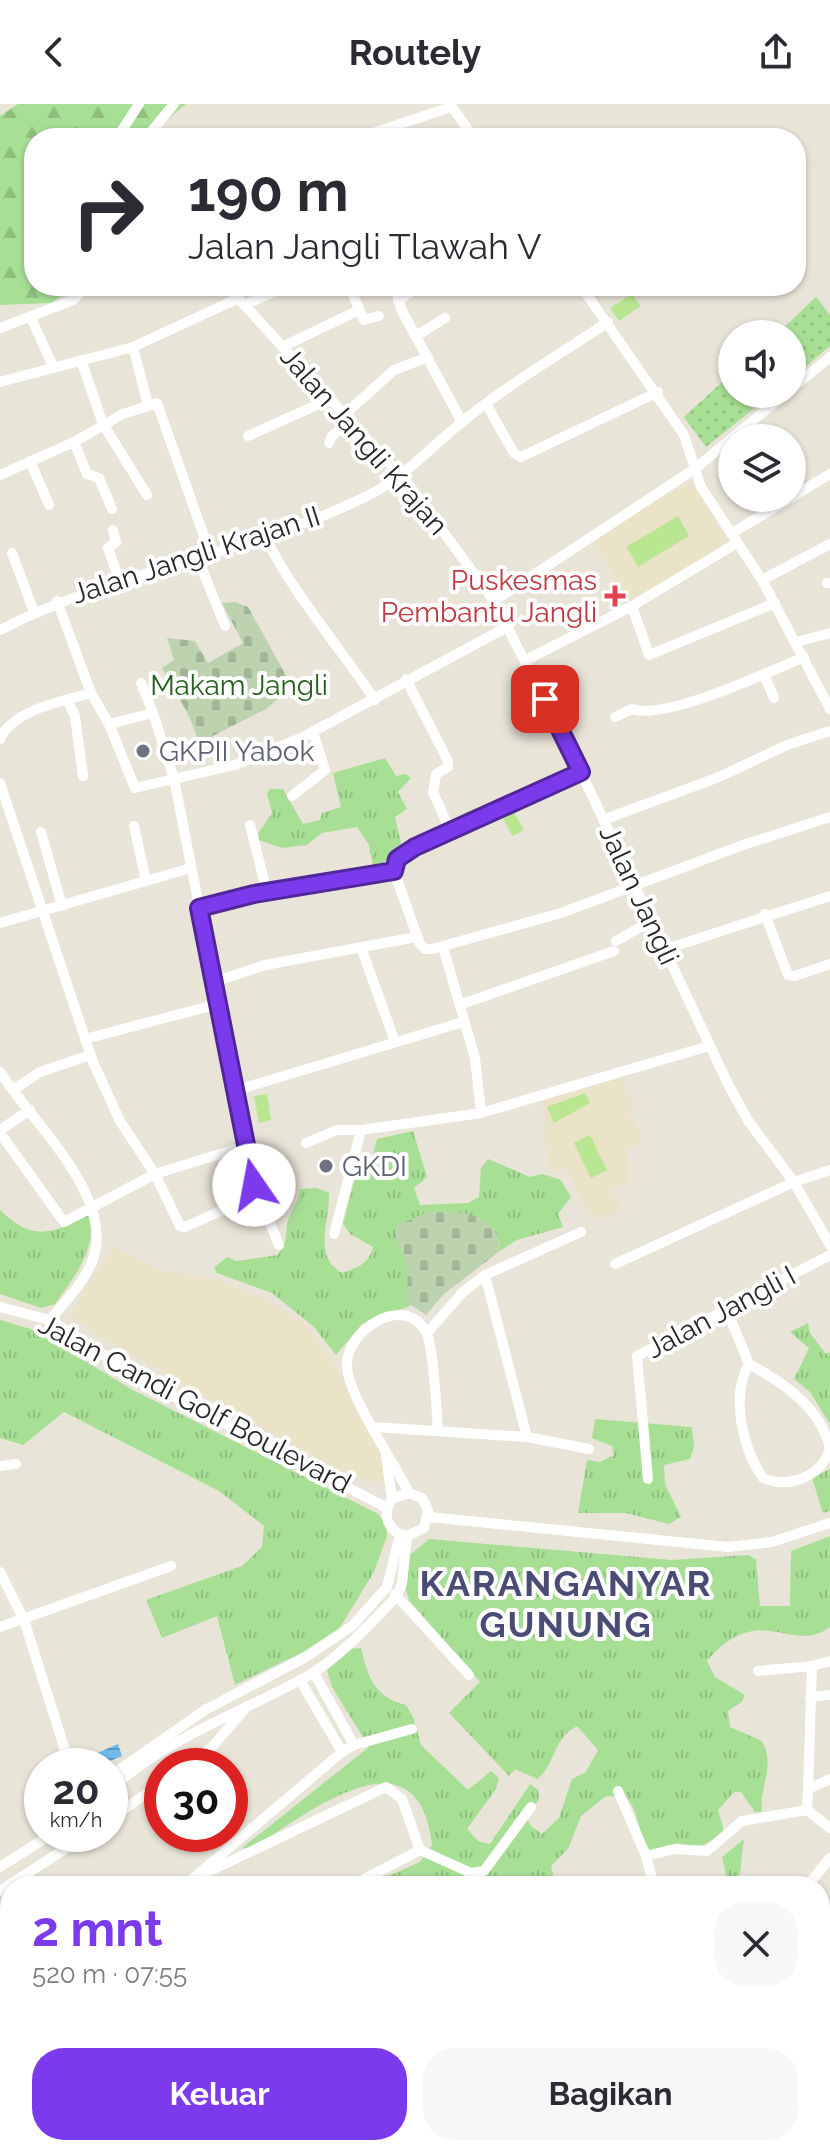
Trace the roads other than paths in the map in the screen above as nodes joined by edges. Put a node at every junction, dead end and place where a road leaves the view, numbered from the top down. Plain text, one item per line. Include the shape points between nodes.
1 (139, 104) edge
2 (174, 104) edge
3 (450, 106) edge
4 (123, 128) edge
5 (154, 128) edge
6 (387, 128) edge
7 (466, 128) edge
8 (77, 296) edge
9 (237, 296) edge
10 (257, 296) edge
11 (353, 296) edge
12 (397, 296) edge
13 (405, 296) edge
14 (588, 296) edge
15 (398, 300) junction
16 (242, 301) junction
17 (359, 310) junction
18 (379, 316) dead end
19 (31, 318) junction
20 (445, 318) dead end
21 (608, 322) junction
22 (0, 328) edge
23 (416, 336) junction
24 (133, 347) junction
25 (282, 347) junction
26 (428, 357) junction
27 (830, 357) edge
28 (81, 360) junction
29 (54, 368) junction
30 (806, 377) edge
31 (0, 382) edge
32 (658, 392) junction
33 (330, 399) junction
34 (486, 404) junction
35 (148, 405) junction
36 (768, 408) edge
37 (348, 418) junction
38 (462, 422) junction
39 (103, 424) junction
40 (749, 424) edge
41 (248, 436) dead end
42 (74, 442) junction
43 (329, 443) dead end
44 (718, 450) edge
45 (30, 461) junction
46 (696, 468) junction
47 (830, 474) edge
48 (0, 475) edge
49 (400, 476) junction
50 (806, 489) edge
51 (147, 495) dead end
52 (49, 505) dead end
53 (112, 509) dead end
54 (771, 512) edge
55 (113, 530) dead end
56 (265, 537) junction
57 (734, 538) junction
58 (830, 544) edge
59 (12, 553) dead end
60 (211, 556) junction
61 (198, 559) junction
62 (762, 580) junction
63 (120, 582) junction
64 (57, 601) junction
65 (494, 601) junction
66 (775, 603) junction
67 (632, 606) junction
68 (34, 612) junction
69 (225, 626) dead end
70 (509, 626) junction
71 (0, 630) edge
72 (830, 633) edge
73 (796, 642) junction
74 (804, 657) junction
75 (526, 660) junction
76 (764, 674) junction
77 (406, 679) junction
78 (141, 683) dead end
79 (91, 693) junction
80 (774, 698) dead end
81 (67, 700) junction
82 (375, 700) junction
83 (830, 709) edge
84 (153, 713) junction
85 (615, 717) dead end
86 (109, 724) junction
87 (830, 731) edge
88 (313, 732) junction
89 (0, 739) edge
90 (581, 772) junction
91 (83, 776) dead end
92 (174, 779) junction
93 (0, 783) edge
94 (292, 796) dead end
95 (830, 817) edge
96 (603, 820) junction
97 (250, 825) dead end
98 (134, 826) dead end
99 (450, 830) junction
100 (41, 832) dead end
101 (191, 868) junction
102 (394, 871) junction
103 (146, 881) junction
104 (635, 888) junction
105 (267, 892) junction
106 (830, 896) edge
107 (62, 906) junction
108 (199, 908) junction
109 (45, 910) junction
110 (765, 914) junction
111 (651, 921) junction
112 (0, 923) edge
113 (417, 937) junction
114 (361, 947) junction
115 (443, 947) junction
116 (666, 949) junction
117 (829, 968) edge
118 (214, 982) junction
119 (218, 1004) junction
120 (462, 1004) junction
121 (463, 1022) junction
122 (85, 1039) junction
123 (395, 1042) junction
124 (709, 1046) junction
125 (90, 1055) junction
126 (0, 1072) edge
127 (13, 1090) junction
128 (237, 1090) junction
129 (30, 1110) junction
130 (481, 1113) junction
131 (361, 1130) junction
132 (0, 1132) edge
133 (306, 1143) dead end
134 (246, 1146) junction
135 (830, 1170) edge
136 (155, 1174) junction
137 (794, 1182) junction
138 (256, 1195) junction
139 (93, 1205) junction
140 (581, 1232) dead end
141 (334, 1234) dead end
142 (279, 1245) dead end
143 (830, 1245) edge
144 (830, 1255) edge
145 (615, 1264) dead end
146 (485, 1275) junction
147 (0, 1307) edge
148 (726, 1308) junction
149 (50, 1320) junction
150 (427, 1333) junction
151 (749, 1364) junction
152 (373, 1427) junction
153 (438, 1429) junction
154 (527, 1437) junction
155 (589, 1449) dead end
156 (830, 1449) edge
157 (386, 1455) junction
158 (16, 1464) dead end
159 (0, 1466) edge
160 (648, 1479) dead end
161 (409, 1493) junction
162 (390, 1503) junction
163 (429, 1517) junction
164 (830, 1523) edge
165 (404, 1535) junction
166 (171, 1566) dead end
167 (0, 1572) edge
168 (387, 1587) junction
169 (397, 1596) junction
170 (24, 1620) junction
171 (0, 1627) edge
172 (830, 1661) edge
173 (812, 1666) junction
174 (758, 1671) dead end
175 (314, 1673) junction
176 (469, 1675) dead end
177 (300, 1680) junction
178 (830, 1695) edge
179 (810, 1697) junction
180 (248, 1705) junction
181 (333, 1707) junction
182 (320, 1715) junction
183 (412, 1729) dead end
184 (354, 1745) junction
185 (64, 1748) edge
186 (211, 1748) edge
187 (342, 1752) junction
188 (128, 1763) edge
189 (128, 1776) edge
190 (830, 1779) edge
191 (808, 1789) junction
192 (618, 1791) dead end
193 (531, 1807) dead end
194 (807, 1810) junction
195 (830, 1828) edge
196 (420, 1850) junction
197 (24, 1852) edge
198 (60, 1852) edge
199 (646, 1856) junction
200 (830, 1858) edge
201 (220, 1862) junction
202 (0, 1867) edge
203 (23, 1876) edge
204 (198, 1876) edge
205 (370, 1876) edge
206 (651, 1876) edge
207 (815, 1876) edge
208 (0, 2071) edge
209 (0, 2087) edge

1 - 4 street
2 - 5 street
3 - 6 street
3 - 7 street
8 - 19 street
9 - 16 street, Jalan Jangli Krajan
10 - 16 street
11 - 17 street
12 - 15 street
13 - 15 street
14 - 21 street
15 - 23 street
16 - 24 street
16 - 25 street, Jalan Jangli Krajan
17 - 18 street via 366,320
17 - 25 street
19 - 22 street
19 - 29 street
20 - 23 street
21 - 32 street
21 - 34 street, Jalan Jangli Krajan II
23 - 26 street
24 - 28 street
24 - 35 street
25 - 33 street, Jalan Jangli Krajan
26 - 37 street via 394,370
26 - 38 street
27 - 30 street
28 - 29 street
28 - 39 street
29 - 31 street
32 - 34 street via 518,456
32 - 46 street via 684,435
33 - 37 street, Jalan Jangli Krajan
33 - 41 street
34 - 38 street, Jalan Jangli Krajan II
35 - 39 street
35 - 60 street via 161,407
36 - 40 street
37 - 43 street
37 - 49 street, Jalan Jangli Krajan
38 - 49 street, Jalan Jangli Krajan II
39 - 42 street
39 - 51 street
42 - 45 street
42 - 53 street via 87,474 99,478
44 - 46 street
45 - 48 street
45 - 52 street
46 - 57 street via 701,487
46 - 65 street
47 - 50 street
49 - 56 street, Jalan Jangli Krajan II via 372,494
49 - 65 street, Jalan Jangli Krajan
54 - 57 street
55 - 63 street via 116,542 108,548
56 - 60 street, Jalan Jangli Krajan II
56 - 82 street via 299,597
57 - 62 street
57 - 67 street
58 - 62 street
59 - 68 street, Jalan Jangli Krajan II
60 - 61 street, Jalan Jangli Krajan II
61 - 63 street, Jalan Jangli Krajan II
61 - 69 street
62 - 66 street
63 - 64 street, Jalan Jangli Krajan II
64 - 68 street, Jalan Jangli Krajan II
64 - 79 street
65 - 70 street, Jalan Jangli
66 - 67 street via 649,655
66 - 73 street
67 - 75 street
68 - 71 street, Jalan Jangli Krajan II
70 - 75 street, Jalan Jangli
70 - 77 street
72 - 73 street
73 - 74 street
74 - 76 street
74 - 83 street
75 - 90 street, Jalan Jangli
76 - 80 street
76 - 85 street via 666,708 641,713 632,709
77 - 82 street
77 - 99 street via 448,761 448,767 436,774 433,792
78 - 84 street
79 - 81 street
79 - 86 street
81 - 89 street via 28,714
81 - 91 street via 75,716
82 - 88 street
84 - 86 street
84 - 92 street
86 - 92 street via 132,787
87 - 96 street
88 - 92 street via 235,765
88 - 94 street via 325,770
90 - 96 street, Jalan Jangli
90 - 99 street
92 - 101 street
93 - 109 street
95 - 104 street
96 - 104 street, Jalan Jangli
97 - 105 street
98 - 103 street
99 - 102 street via 403,854
100 - 107 street
101 - 103 street
101 - 108 street
102 - 105 street
102 - 113 street
103 - 107 street
104 - 111 street, Jalan Jangli
104 - 115 street
105 - 108 street
106 - 110 street
107 - 109 street
108 - 118 street
109 - 112 street
109 - 122 street
110 - 116 street
110 - 117 street via 788,975
111 - 116 street, Jalan Jangli
111 - 120 street via 615,946
113 - 114 street
113 - 115 street via 425,949
114 - 118 street via 265,965
114 - 123 street
115 - 120 street
116 - 124 street, Jalan Jangli
118 - 119 street
119 - 122 street
119 - 128 street
120 - 121 street
121 - 123 street
121 - 130 street via 475,1058
122 - 125 street
123 - 128 street
124 - 130 street
124 - 137 street, Jalan Jangli via 749,1122
125 - 127 street via 40,1072
125 - 136 street via 120,1121
126 - 127 street
127 - 129 street
128 - 134 street
129 - 132 street
129 - 139 street
130 - 131 street
131 - 133 street via 337,1130
131 - 141 street
132 - 139 street via 62,1222
134 - 136 street
134 - 138 street
135 - 137 street
136 - 138 street via 180,1226
136 - 139 street
137 - 143 street, Jalan Jangli
137 - 145 street
138 - 142 street
139 - 149 street via 98,1240 93,1260
140 - 146 street
144 - 148 street, Jalan Jangli I
146 - 150 street
146 - 154 street
147 - 149 street, Jalan Candi Golf Boulevard
148 - 151 street
148 - 160 street, Jalan Jangli I via 635,1360
149 - 162 street, Jalan Candi Golf Boulevard via 146,1382
150 - 152 street, Jalan Candi Golf Boulevard via 413,1316 401,1313 369,1327 351,1345 347,1371
150 - 153 street
151 - 156 street via 810,1407
151 - 156 street via 741,1398 742,1427 763,1478 796,1481 824,1462
152 - 153 street
152 - 157 street, Jalan Candi Golf Boulevard
153 - 154 street
154 - 155 street
157 - 161 street, Jalan Candi Golf Boulevard
157 - 162 street, Jalan Candi Golf Boulevard
158 - 159 street
161 - 162 street
161 - 163 street, Jalan Candi Golf Boulevard via 426,1503
162 - 165 street, Jalan Candi Golf Boulevard via 388,1523
163 - 164 street via 728,1547 772,1542
163 - 165 street via 424,1528
165 - 168 street
165 - 169 street
166 - 170 street
167 - 170 street
168 - 169 street
168 - 188 street via 329,1643 205,1710
169 - 175 street
169 - 176 street
170 - 171 street
170 - 185 street
172 - 173 street
173 - 174 street
173 - 179 street
175 - 177 street
175 - 181 street
177 - 180 street
177 - 182 street
178 - 179 street
179 - 191 street
180 - 186 street
180 - 189 street
181 - 182 street
181 - 184 street
182 - 187 street
183 - 184 street
184 - 187 street
187 - 201 street
190 - 191 street
191 - 194 street
192 - 199 street
193 - 196 street via 484,1871 471,1873
194 - 195 street
194 - 199 street via 742,1821 707,1851 674,1849
196 - 201 street via 402,1799 386,1787
196 - 205 street
197 - 202 street
198 - 203 street
199 - 206 street
200 - 207 street
201 - 204 street
208 - 209 street

